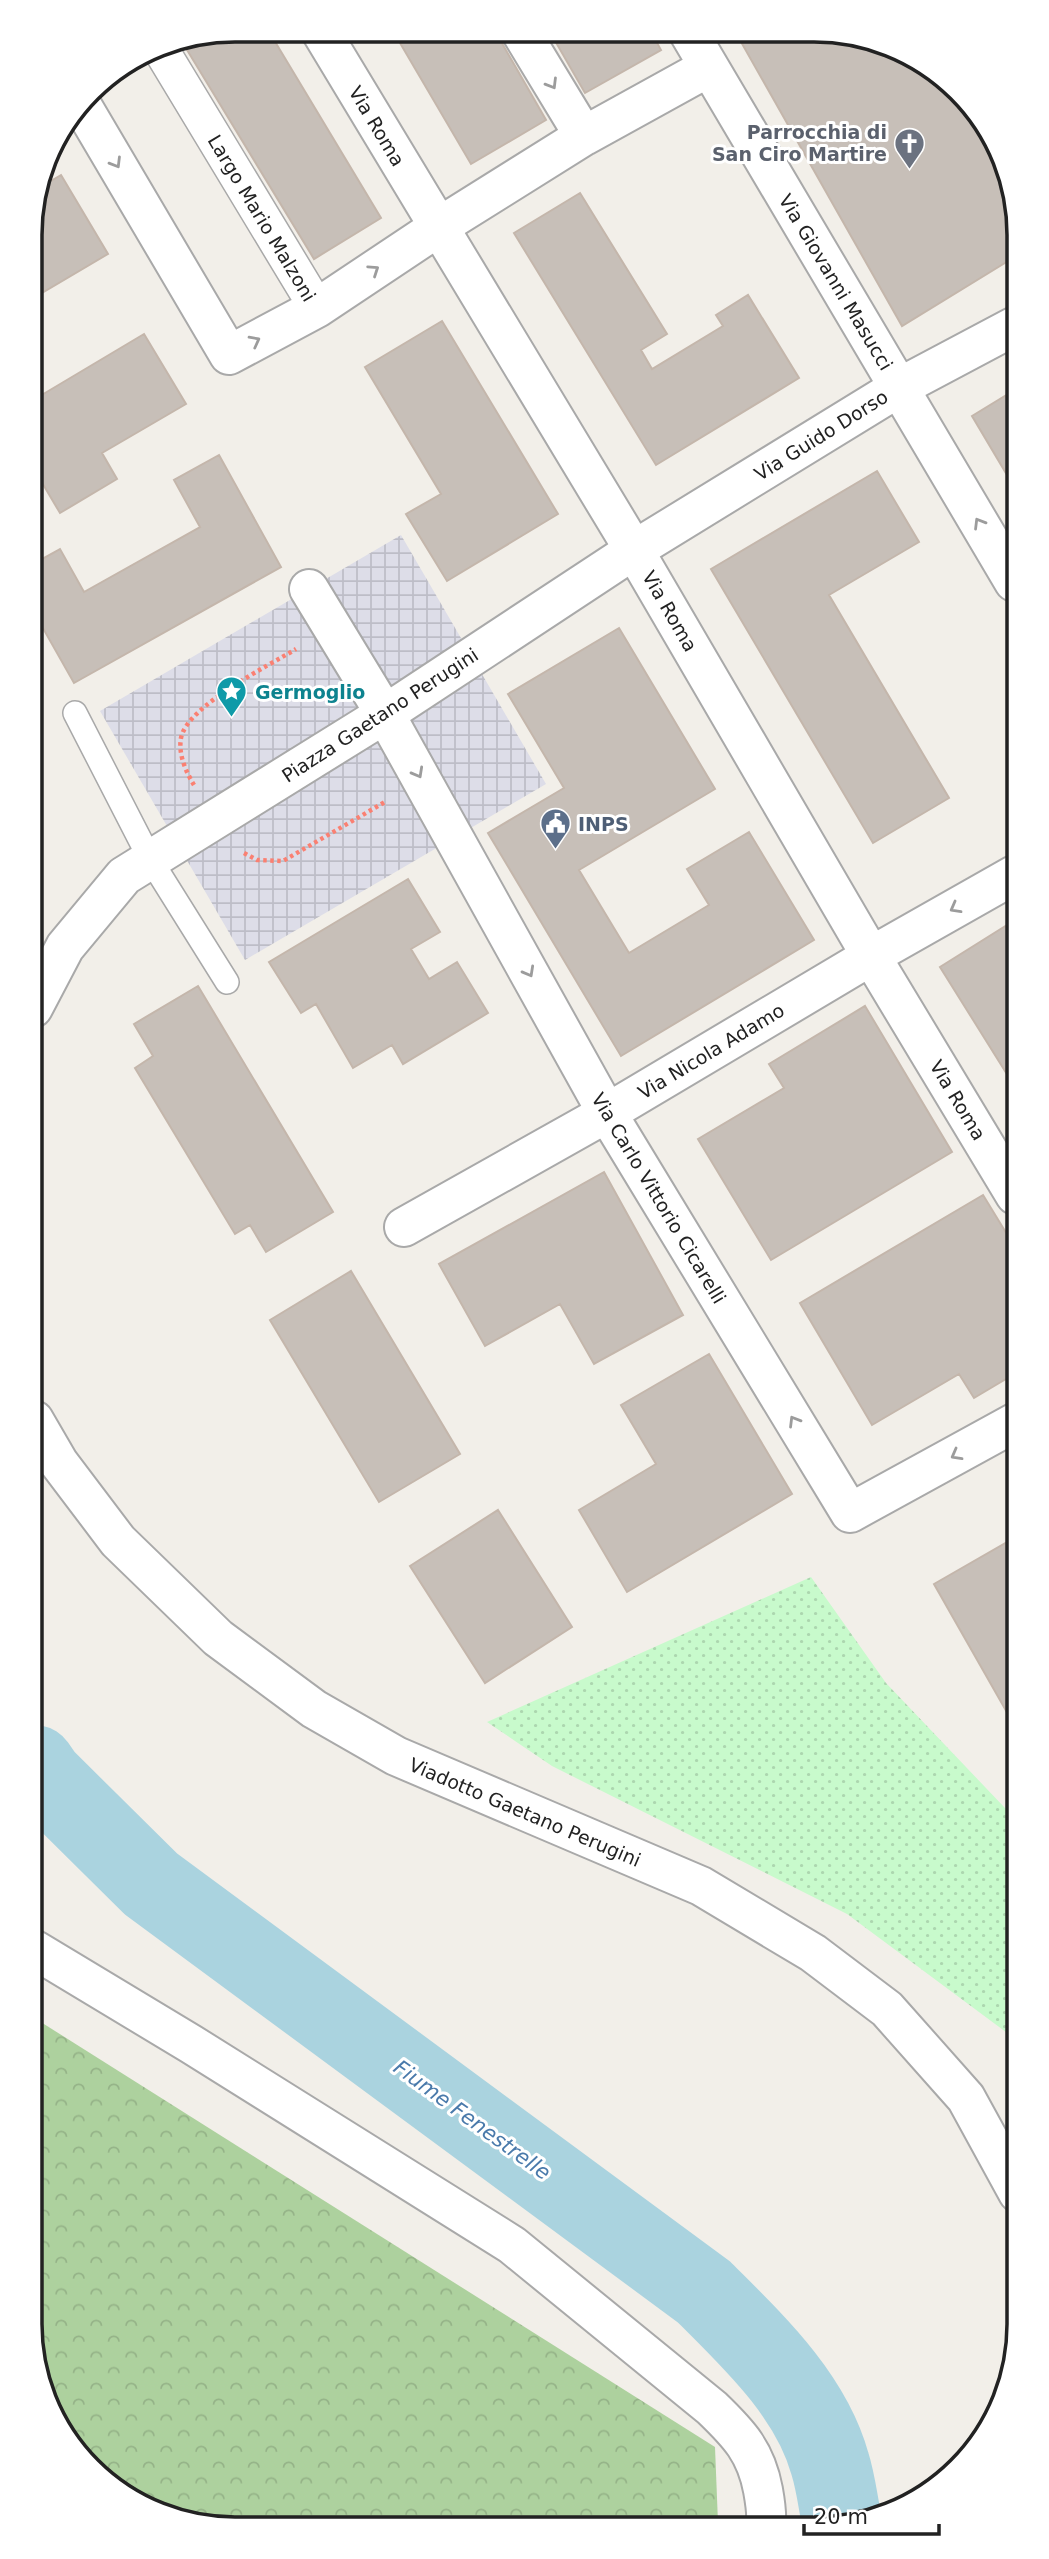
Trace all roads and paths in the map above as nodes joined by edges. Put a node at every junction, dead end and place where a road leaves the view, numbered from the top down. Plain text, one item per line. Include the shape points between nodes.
1 (327, 42) edge
2 (527, 42) edge
3 (694, 42) edge
4 (164, 56) edge
5 (709, 67) junction
6 (86, 113) edge
7 (584, 136) junction
8 (437, 228) junction
9 (317, 308) junction
10 (1007, 330) edge
11 (898, 388) junction
12 (634, 550) junction
13 (1007, 570) edge
14 (309, 589) dead end
15 (75, 713) dead end
16 (385, 714) junction
17 (137, 868) junction
18 (1007, 879) edge
19 (871, 956) junction
20 (227, 982) dead end
21 (42, 991) edge
22 (607, 1113) junction
23 (1007, 1182) edge
24 (404, 1227) dead end
25 (1007, 1427) edge
26 (42, 1434) edge
27 (42, 1954) edge
28 (1007, 2173) edge
29 (767, 2517) edge

1 - 8 street, Via Roma
2 -> 7 street
3 - 5 street, Via Giovanni Masucci
4 - 9 street, Largo Mario Malzoni
5 - 7 street
5 - 11 street, Via Giovanni Masucci
6 -> 9 street, Largo Mario Malzoni via 229,355
7 - 8 street
9 -> 8 street
8 - 12 street, Via Roma
10 - 11 street, Via Guido Dorso
11 - 12 street, Via Guido Dorso
13 -> 11 street, Via Giovanni Masucci
12 - 16 street, Piazza Gaetano Perugini
12 - 19 street, Via Roma
14 - 16 street, Via Carlo Vittorio Cicarelli
15 - 17 lane
16 - 17 street, Piazza Gaetano Perugini
16 -> 22 street, Via Carlo Vittorio Cicarelli
17 - 20 lane
17 - 21 street via 65,947
18 -> 19 street, Via Nicola Adamo
19 - 22 street, Via Nicola Adamo
19 - 23 street, Via Roma
22 - 24 street, Via Nicola Adamo
25 -> 22 street, Via Carlo Vittorio Cicarelli via 850,1513
26 - 28 street, Viadotto Gaetano Perugini via 118,1541 218,1638 314,1709 396,1756 701,1886 813,1954 887,2009 966,2098
27 - 29 street via 512,2245 740,2434 758,2467

